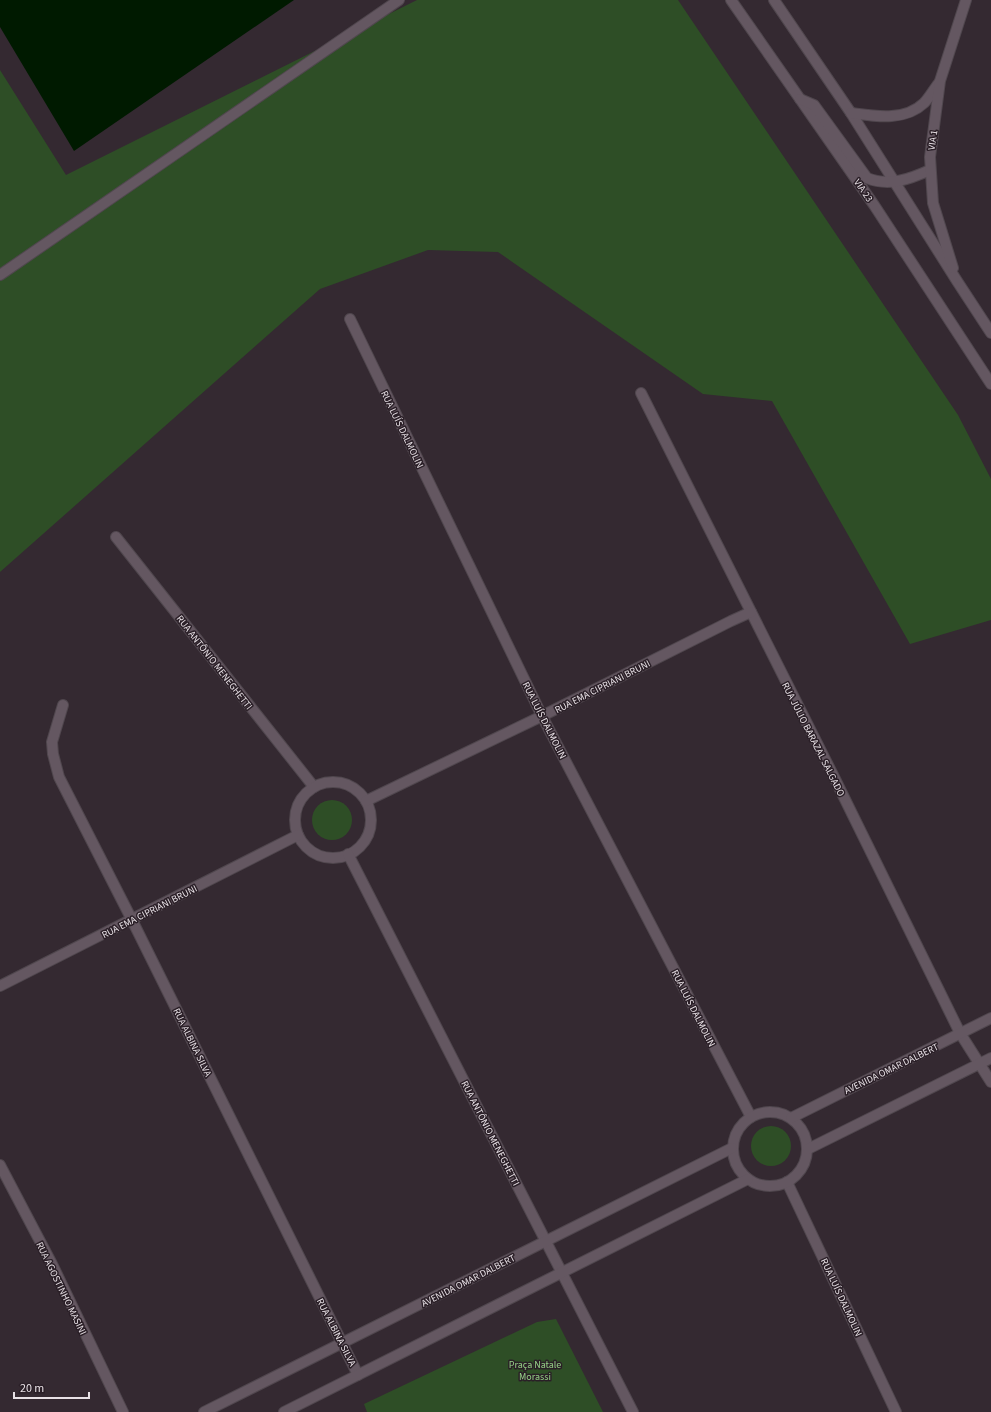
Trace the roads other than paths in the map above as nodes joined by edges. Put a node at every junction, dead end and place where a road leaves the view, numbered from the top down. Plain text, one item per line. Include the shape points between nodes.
1 (399, 0) edge
2 (731, 0) edge
3 (774, 0) edge
4 (966, 0) edge
5 (940, 81) junction
6 (800, 99) junction
7 (851, 113) junction
8 (930, 170) junction
9 (894, 182) junction
10 (0, 275) edge
11 (957, 281) junction
12 (350, 319) dead end
13 (991, 333) edge
14 (991, 384) edge
15 (641, 393) dead end
16 (116, 536) dead end
17 (751, 612) junction
18 (63, 705) dead end
19 (542, 716) junction
20 (314, 787) junction
21 (366, 801) junction
22 (298, 835) junction
23 (348, 854) junction
24 (132, 920) junction
25 (0, 986) edge
26 (991, 1018) edge
27 (960, 1033) junction
28 (991, 1058) edge
29 (979, 1064) junction
30 (991, 1082) edge
31 (751, 1117) junction
32 (792, 1118) junction
33 (732, 1148) junction
34 (808, 1149) junction
35 (0, 1165) edge
36 (748, 1179) junction
37 (787, 1182) junction
38 (546, 1241) junction
39 (562, 1272) junction
40 (342, 1343) junction
41 (358, 1375) junction
42 (122, 1412) edge
43 (204, 1412) edge
44 (284, 1412) edge
45 (633, 1412) edge
46 (896, 1412) edge

1 - 10 street
2 - 6 street, VIA 23
3 - 7 street
4 - 5 street, VIA 1
5 - 7 street via 923,104 910,112 881,117
5 - 8 street, VIA 1
6 - 9 street via 814,105 867,178
6 - 14 street, VIA 23 via 874,205
7 - 9 street
8 - 9 street
8 - 11 street, VIA 1 via 932,203
9 - 11 street
11 - 13 street
12 - 19 street, RUA LUÍS DALMOLIN
15 - 17 street, RUA JÚLIO BARAZAL SALGADO
16 - 20 street, RUA ANTÔNIO MENEGHETTI
17 - 19 street, RUA EMA CIPRIANI BRUNI
17 - 27 street, RUA JÚLIO BARAZAL SALGADO
18 - 24 street, RUA ALBINA SILVA via 52,742 60,777
19 - 21 street, RUA EMA CIPRIANI BRUNI
19 - 31 street, RUA LUÍS DALMOLIN
20 - 21 street via 328,782 343,783 357,790
20 - 22 street via 304,796 297,808 295,822
21 - 23 street via 371,816 369,832 361,846
22 - 23 street via 307,847 319,855 334,858
22 - 24 street, RUA EMA CIPRIANI BRUNI
23 - 38 street, RUA ANTÔNIO MENEGHETTI
24 - 25 street, RUA EMA CIPRIANI BRUNI
24 - 40 street, RUA ALBINA SILVA
26 - 27 street, AVENIDA OMAR DALBERT
27 - 29 street, RUA JÚLIO BARAZAL SALGADO
27 - 32 street, AVENIDA OMAR DALBERT
28 - 29 street
29 - 30 street, RUA JÚLIO BARAZAL SALGADO
29 - 34 street
31 - 32 street via 761,1112 772,1111
31 - 33 street via 738,1130
32 - 34 street via 804,1132
33 - 36 street via 736,1166
33 - 38 street, AVENIDA OMAR DALBERT
34 - 37 street via 802,1168
35 - 42 street, RUA AGOSTINHO MASINI via 52,1264
36 - 37 street via 768,1186
36 - 39 street
37 - 46 street, RUA LUÍS DALMOLIN
38 - 39 street, RUA ANTÔNIO MENEGHETTI
38 - 40 street, AVENIDA OMAR DALBERT
39 - 41 street
39 - 45 street, RUA ANTÔNIO MENEGHETTI
40 - 41 street, RUA ALBINA SILVA
40 - 43 street, AVENIDA OMAR DALBERT
41 - 44 street

